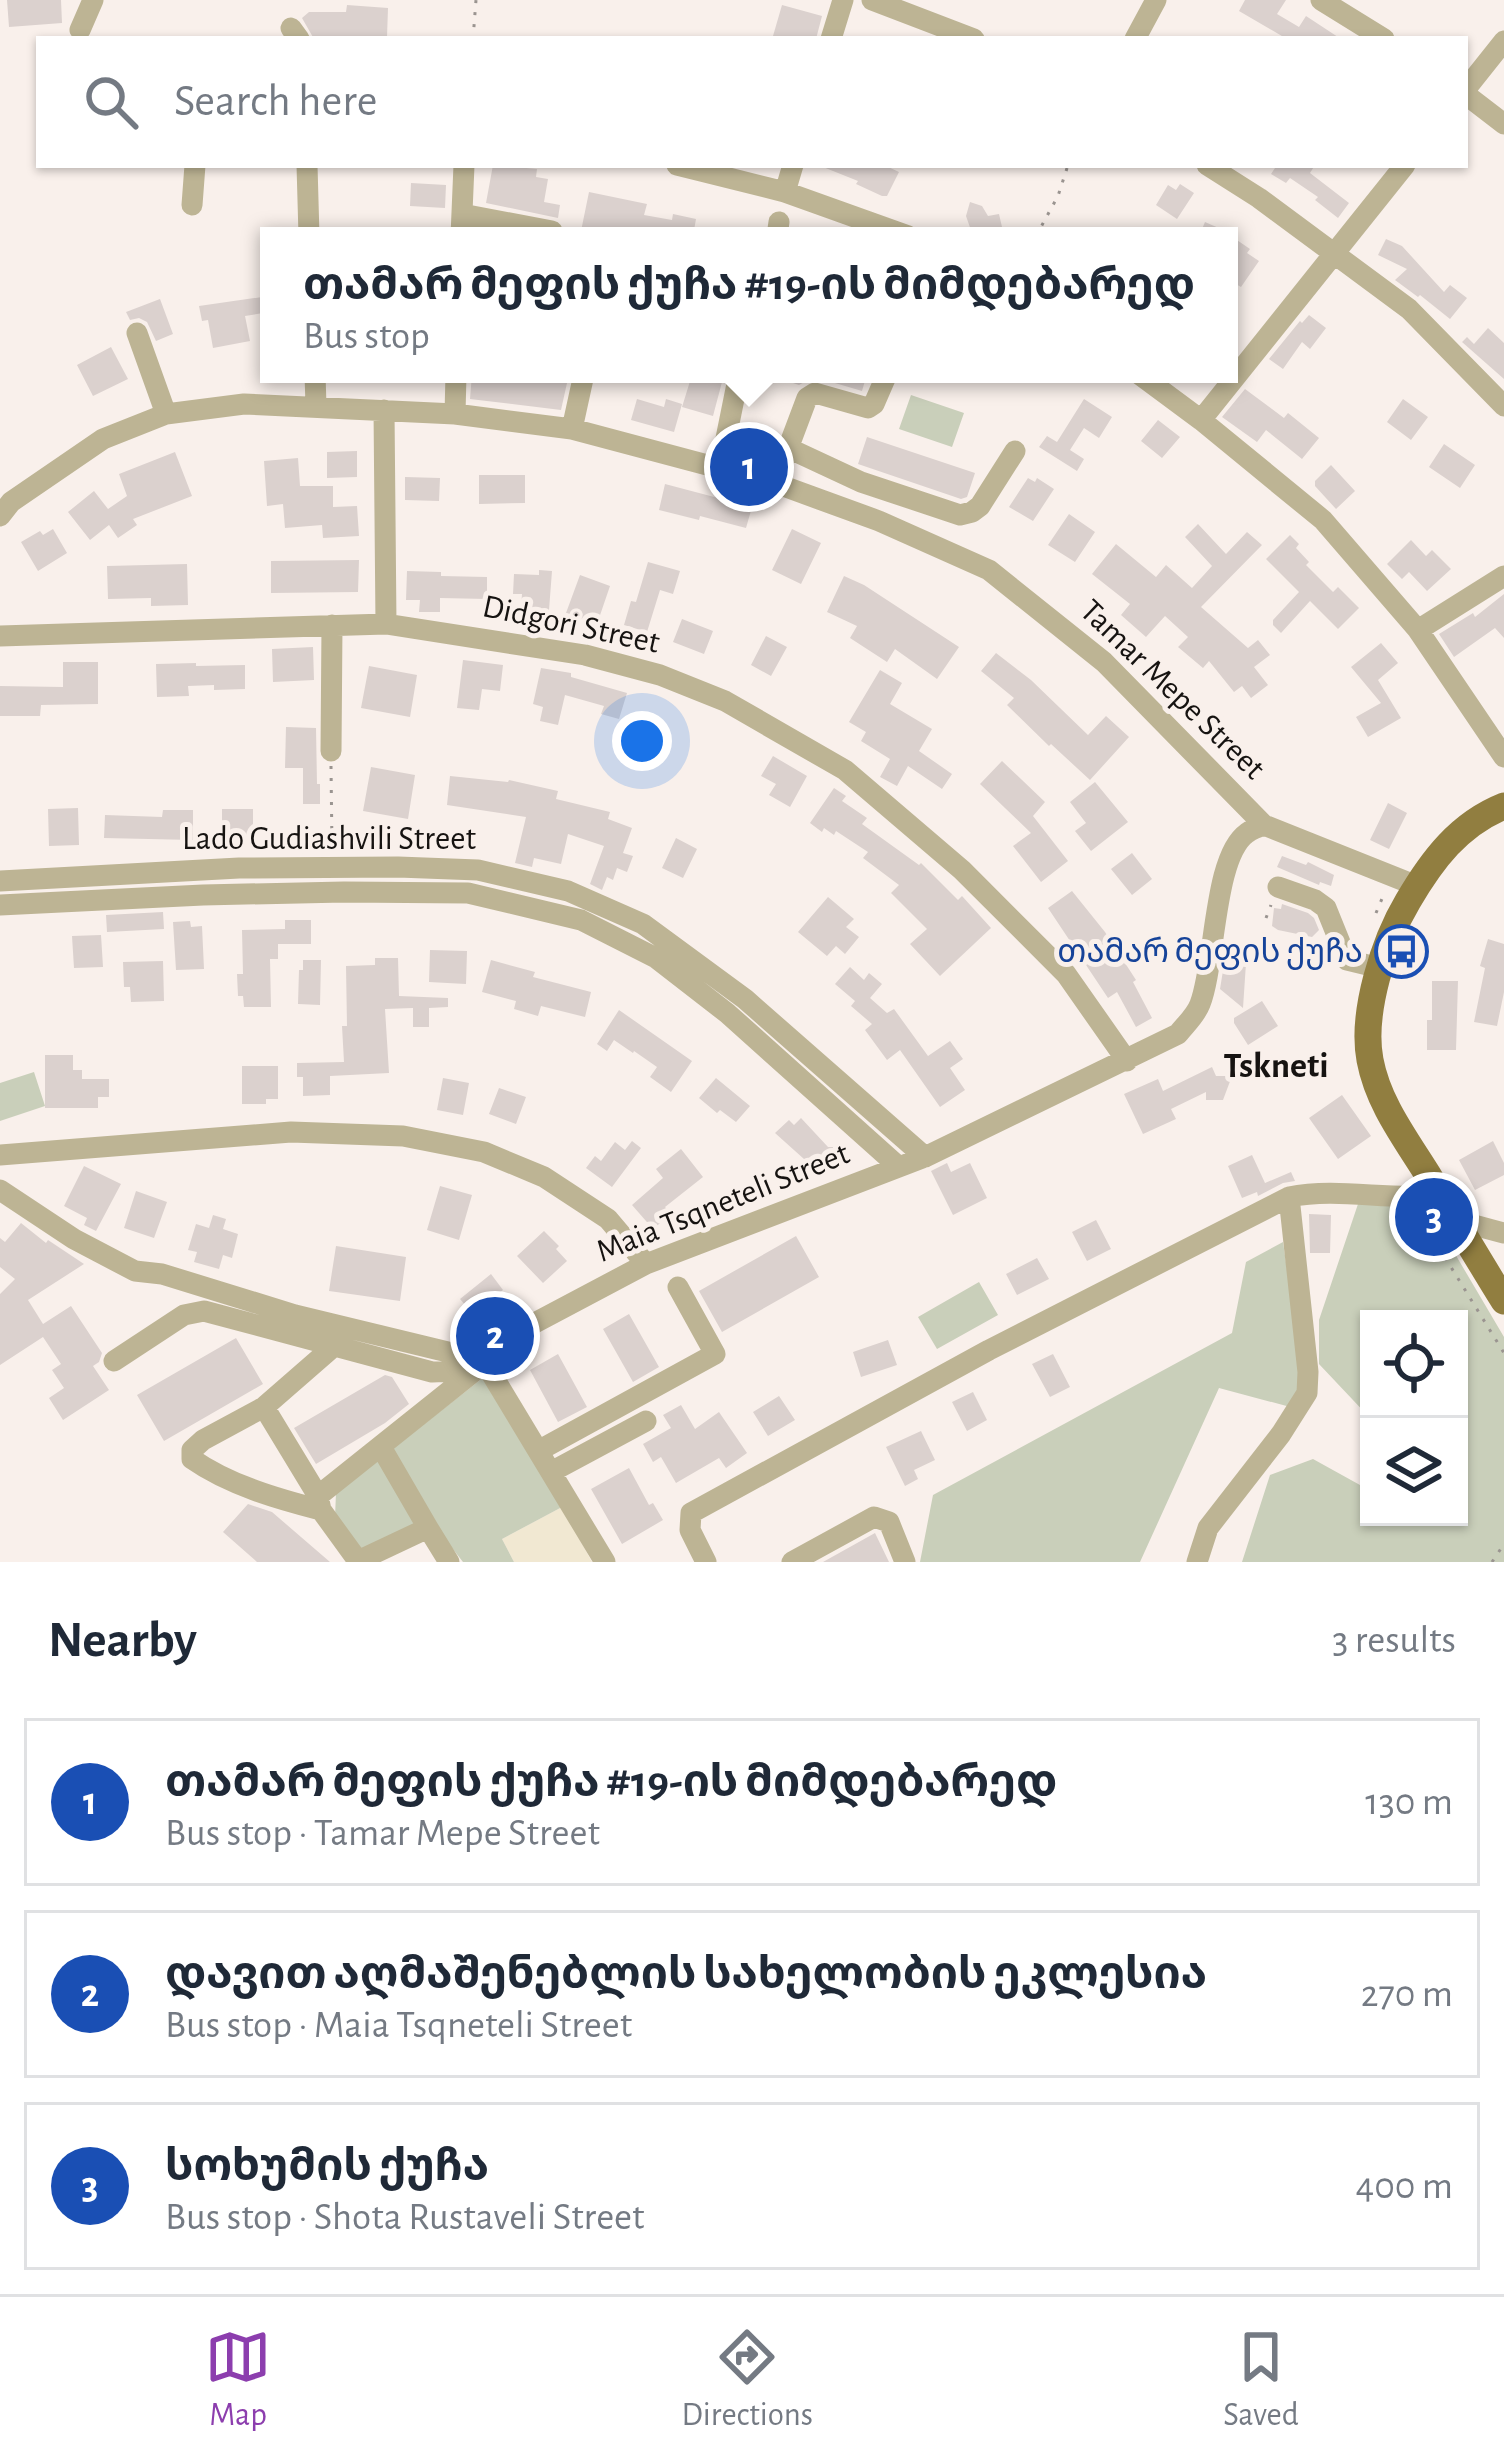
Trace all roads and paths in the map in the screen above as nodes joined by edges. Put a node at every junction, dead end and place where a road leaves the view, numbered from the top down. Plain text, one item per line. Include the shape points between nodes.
1 (93, 0) edge
2 (476, 0) edge
3 (843, 0) edge
4 (872, 0) edge
5 (1156, 0) edge
6 (1321, 0) edge
7 (80, 30) dead end
8 (473, 36) edge
9 (832, 36) edge
10 (966, 36) edge
11 (1137, 36) edge
12 (1379, 36) edge
13 (1504, 41) edge
14 (1468, 88) edge
15 (1468, 94) edge
16 (1504, 124) edge
17 (195, 168) edge
18 (307, 168) edge
19 (464, 168) edge
20 (689, 168) edge
21 (792, 168) edge
22 (1067, 168) edge
23 (1212, 168) edge
24 (1403, 168) edge
25 (784, 192) junction
26 (192, 205) dead end
27 (462, 225) edge
28 (309, 227) edge
29 (883, 227) edge
30 (1041, 227) edge
31 (1334, 255) junction
32 (137, 333) dead end
33 (1238, 374) edge
34 (315, 383) edge
35 (456, 383) edge
36 (582, 383) edge
37 (730, 383) edge
38 (883, 383) edge
39 (1151, 383) edge
40 (1231, 383) edge
41 (316, 406) junction
42 (1504, 406) edge
43 (384, 410) junction
44 (166, 413) junction
45 (454, 414) junction
46 (1201, 420) junction
47 (572, 429) junction
48 (788, 448) junction
49 (1015, 451) dead end
50 (720, 468) junction
51 (775, 483) junction
52 (0, 516) edge
53 (1504, 576) edge
54 (386, 624) junction
55 (332, 625) junction
56 (1418, 630) junction
57 (0, 636) edge
58 (331, 751) joint
59 (1504, 758) edge
60 (1504, 806) edge
61 (1264, 825) junction
62 (332, 866) junction
63 (440, 868) junction
64 (97, 875) junction
65 (0, 880) edge
66 (1417, 886) junction
67 (440, 893) junction
68 (1276, 893) joint
69 (98, 901) junction
70 (0, 905) edge
71 (1266, 918) dead end
72 (1380, 968) junction
73 (786, 1052) junction
74 (1127, 1060) junction
75 (829, 1089) junction
76 (0, 1155) edge
77 (925, 1157) junction
78 (899, 1167) junction
79 (0, 1190) edge
80 (1289, 1197) junction
81 (1448, 1208) junction
82 (1415, 1211) dead end
83 (1502, 1236) edge
84 (646, 1264) junction
85 (679, 1286) dead end
86 (1504, 1301) edge
87 (499, 1342) junction
88 (334, 1346) junction
89 (1504, 1353) edge
90 (114, 1361) dead end
91 (485, 1363) junction
92 (264, 1407) junction
93 (646, 1420) dead end
94 (381, 1447) junction
95 (538, 1451) junction
96 (551, 1472) junction
97 (320, 1503) junction
98 (428, 1528) junction
99 (1504, 1544) edge
100 (449, 1562) edge
101 (605, 1562) edge
102 (706, 1562) edge
103 (792, 1562) edge
104 (905, 1562) edge
105 (1197, 1562) edge
106 (1492, 1562) edge

1 - 7 street
2 - 8 path
3 - 9 street
4 - 10 street
5 - 11 street
6 - 12 street
13 - 14 street
15 - 16 street
17 - 26 street
18 - 28 street
19 - 27 street
20 - 25 street
21 - 25 street
22 - 30 path
23 - 31 street
24 - 31 street
25 - 29 street
31 - 33 street
31 - 42 street via 1409,309
32 - 44 street
34 - 41 street
35 - 45 street
36 - 47 street
37 - 50 street
38 - 48 street via 868,408 815,393 807,398
39 - 46 street
40 - 46 street
41 - 43 street, Tamar Mepe Street
41 - 44 street, Tamar Mepe Street
43 - 45 street, Tamar Mepe Street
43 - 54 street
44 - 52 street, Tamar Mepe Street via 103,440
45 - 47 street, Tamar Mepe Street
46 - 56 street via 1323,520
47 - 50 street, Tamar Mepe Street
48 - 49 street via 960,515 980,506
48 - 51 street
50 - 51 street, Tamar Mepe Street
51 - 61 street, Tamar Mepe Street via 988,570 1104,662
53 - 56 street
54 - 55 street, Didgori Street
54 - 74 street, Didgori Street via 660,675 725,701 845,770 1066,974
55 - 57 street, Didgori Street
55 - 58 street
56 - 59 street
58 - 62 path
60 - 66 main road via 1461,830
61 - 66 street, Tamar Mepe Street
61 - 74 street, Maia Tsqneteli Street via 1244,834 1231,854 1199,1008 1178,1034
62 - 63 street, Lado Gudiashvili Street
62 - 64 street, Lado Gudiashvili Street
63 - 67 street
63 - 73 street, Lado Gudiashvili Street via 568,890 643,924 745,999
64 - 65 street, Lado Gudiashvili Street
64 - 69 street
66 - 72 main road
67 - 69 street, Lado Gudiashvili Street
67 - 73 street, Lado Gudiashvili Street via 581,920 656,958
68 - 71 path
68 - 72 street via 1315,900 1347,960
69 - 70 street, Lado Gudiashvili Street
72 - 81 main road via 1370,1062 1382,1100
73 - 75 street, Lado Gudiashvili Street
74 - 77 street, Maia Tsqneteli Street
75 - 77 street, Lado Gudiashvili Street
75 - 78 street, Lado Gudiashvili Street
76 - 84 street via 291,1132 403,1136 484,1152 544,1177 608,1219
77 - 78 street, Maia Tsqneteli Street
78 - 84 street, Maia Tsqneteli Street
79 - 87 street, Maia Tsqneteli Street via 135,1271 456,1354
80 - 81 street via 1316,1192
80 - 102 street via 691,1513
80 - 105 street via 1307,1394 1208,1528
81 - 83 street
81 - 86 main road
82 - 89 path
84 - 87 street, Maia Tsqneteli Street
85 - 95 street via 715,1354
87 - 91 street
88 - 90 street via 204,1311
88 - 91 street via 432,1372
88 - 92 street
91 - 94 street
91 - 95 street
92 - 97 street
92 - 97 street via 203,1440 192,1460 290,1502
93 - 96 street
94 - 97 street
94 - 98 street
95 - 96 street
96 - 101 street
97 - 98 street via 358,1561
98 - 100 street
99 - 106 path
103 - 104 street via 874,1517 889,1522

